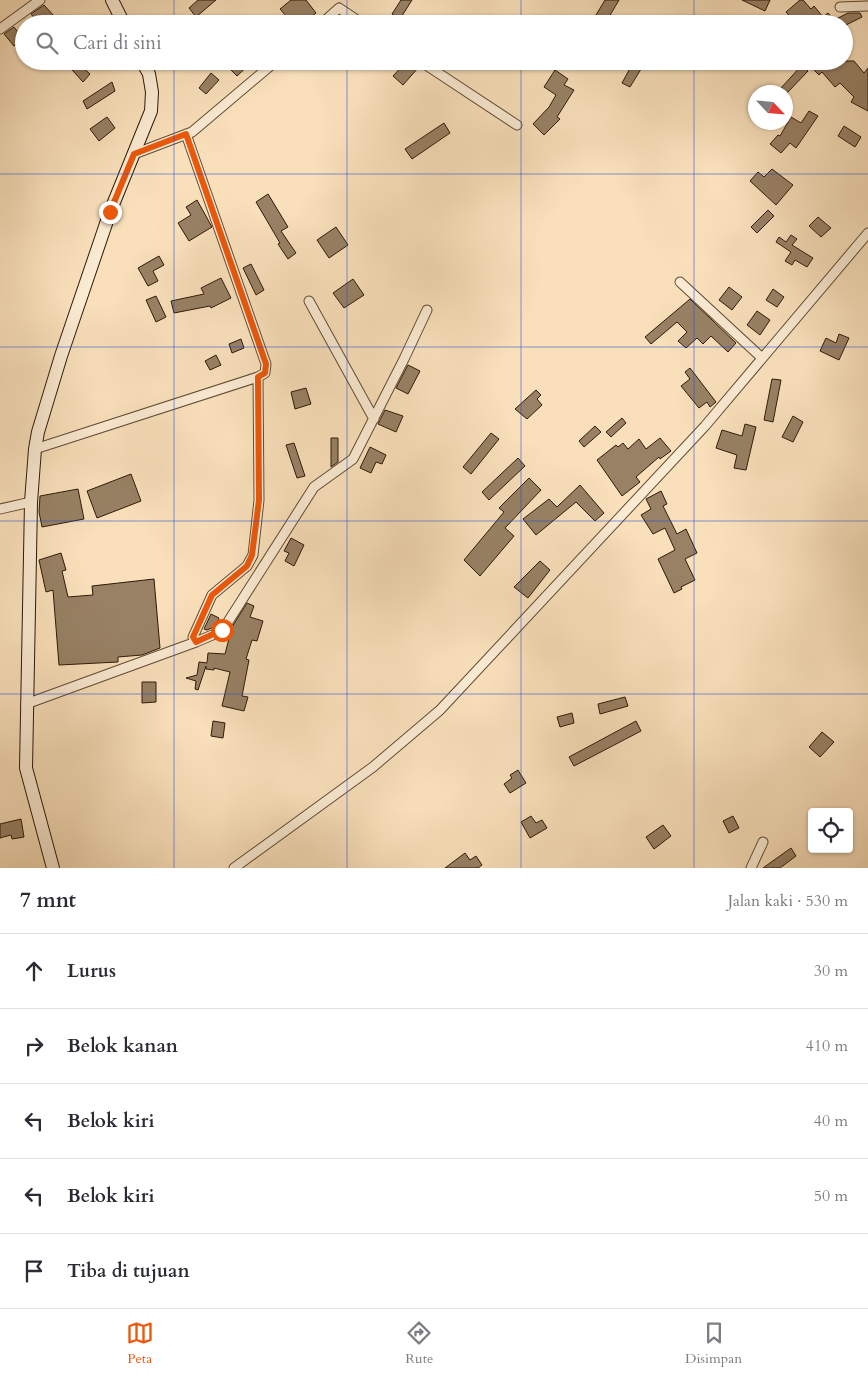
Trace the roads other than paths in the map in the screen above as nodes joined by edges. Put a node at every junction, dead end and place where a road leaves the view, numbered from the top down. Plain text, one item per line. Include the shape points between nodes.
1 (40, 0) edge
2 (112, 0) edge
3 (868, 6) edge
4 (840, 7) dead end
5 (19, 15) edge
6 (120, 15) edge
7 (332, 15) edge
8 (350, 15) edge
9 (15, 18) edge
10 (0, 29) edge
11 (147, 70) edge
12 (265, 70) edge
13 (434, 70) edge
14 (517, 125) dead end
15 (186, 134) junction
16 (134, 154) junction
17 (868, 233) edge
18 (680, 282) dead end
19 (309, 301) dead end
20 (427, 310) dead end
21 (762, 358) junction
22 (258, 377) junction
23 (374, 419) junction
24 (35, 448) junction
25 (31, 502) junction
26 (0, 509) edge
27 (196, 642) junction
28 (26, 704) junction
29 (763, 842) dead end
30 (53, 868) edge
31 (234, 868) edge
32 (751, 868) edge

1 - 5 street
2 - 6 street
3 - 4 street
7 - 8 street via 340,8
9 - 10 street
11 - 16 street via 152,92 151,111
12 - 15 street
13 - 14 street
15 - 16 street
15 - 22 street via 266,364 265,373
16 - 24 street via 110,212 67,338
17 - 21 street
18 - 21 street
19 - 23 street
20 - 23 street
21 - 31 street via 698,434 440,710 373,768
22 - 24 street
22 - 27 street via 259,500 252,555 247,566 212,595 193,637
23 - 27 street via 350,464 314,487 226,625
24 - 25 street
25 - 26 street
25 - 28 street
27 - 28 street
28 - 30 street via 28,780
29 - 32 street

